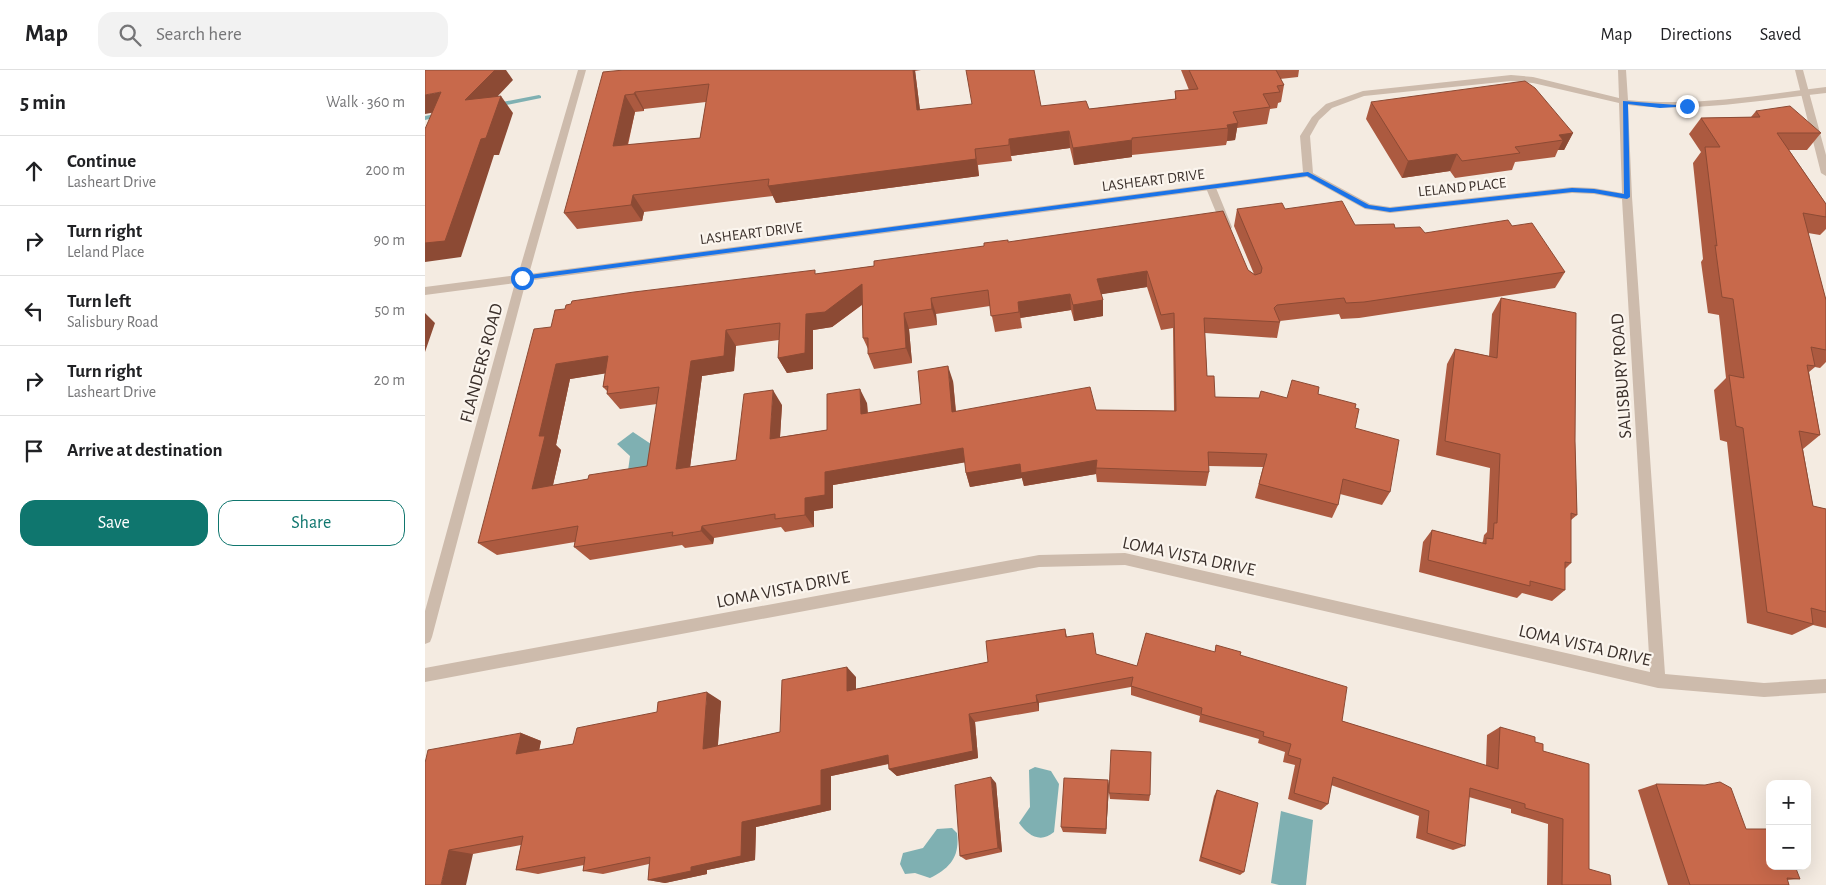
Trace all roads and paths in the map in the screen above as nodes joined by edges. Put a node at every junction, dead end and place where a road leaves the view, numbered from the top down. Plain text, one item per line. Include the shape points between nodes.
1 (582, 70) edge
2 (1622, 70) edge
3 (1799, 70) edge
4 (1826, 90) edge
5 (1804, 93) junction
6 (1625, 102) junction
7 (1826, 173) edge
8 (1308, 174) junction
9 (1211, 188) junction
10 (1627, 197) junction
11 (1233, 241) edge
12 (522, 278) junction
13 (425, 291) edge
14 (425, 637) edge
15 (425, 675) edge
16 (1658, 680) junction
17 (1826, 686) edge

1 - 12 street, FLANDERS ROAD
2 - 6 street, SALISBURY ROAD
3 - 5 street
4 - 5 street
5 - 6 street via 1687,106
5 - 7 street
6 - 8 street via 1533,80 1511,78 1363,94 1329,106 1315,119 1305,136
6 - 10 street, SALISBURY ROAD
8 - 9 street, LASHEART DRIVE
8 - 10 street, LELAND PLACE via 1367,206 1390,210 1572,190
9 - 11 street
9 - 12 street, LASHEART DRIVE
10 - 16 street, SALISBURY ROAD
12 - 13 street, LASHEART DRIVE
12 - 14 street, FLANDERS ROAD
15 - 16 street, LOMA VISTA DRIVE via 1039,561 1125,559
16 - 17 street, LOMA VISTA DRIVE via 1764,690

